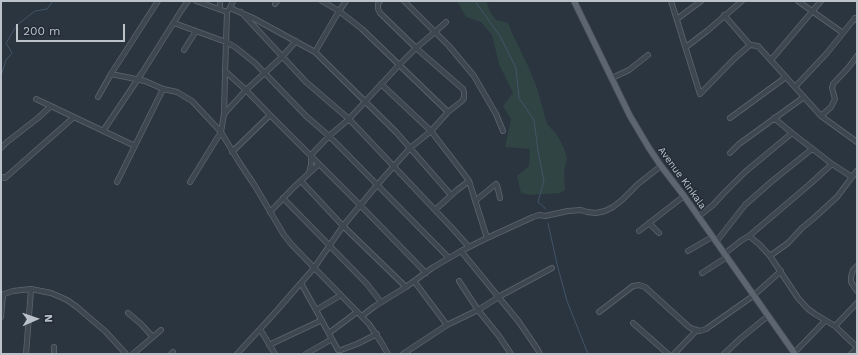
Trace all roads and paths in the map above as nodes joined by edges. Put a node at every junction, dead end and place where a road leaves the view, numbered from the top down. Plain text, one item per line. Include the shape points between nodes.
1 (158, 1) edge
2 (188, 1) edge
3 (196, 1) edge
4 (220, 1) edge
5 (233, 1) edge
6 (322, 1) edge
7 (346, 1) edge
8 (380, 1) edge
9 (404, 1) edge
10 (574, 1) edge
11 (671, 1) edge
12 (701, 1) edge
13 (742, 1) edge
14 (798, 1) edge
15 (821, 1) edge
16 (220, 9) junction
17 (229, 10) junction
18 (339, 11) junction
19 (812, 11) junction
20 (241, 12) junction
21 (724, 15) junction
22 (856, 18) edge
23 (677, 19) junction
24 (446, 22) dead end
25 (174, 23) junction
26 (196, 31) junction
27 (435, 32) junction
28 (843, 33) junction
29 (296, 41) junction
30 (226, 42) junction
31 (750, 45) junction
32 (686, 46) junction
33 (416, 48) junction
34 (184, 50) dead end
35 (315, 52) junction
36 (648, 56) dead end
37 (857, 56) edge
38 (282, 57) junction
39 (771, 60) junction
40 (399, 65) junction
41 (225, 71) junction
42 (265, 73) junction
43 (111, 74) junction
44 (786, 76) junction
45 (612, 78) junction
46 (137, 79) junction
47 (381, 84) junction
48 (795, 87) junction
49 (163, 89) junction
50 (246, 90) junction
51 (98, 97) dead end
52 (804, 97) junction
53 (36, 99) dead end
54 (365, 101) junction
55 (51, 106) junction
56 (448, 112) junction
57 (224, 114) junction
58 (270, 115) junction
59 (821, 116) junction
60 (74, 117) junction
61 (730, 118) dead end
62 (774, 118) junction
63 (349, 119) junction
64 (103, 131) junction
65 (431, 131) junction
66 (503, 131) dead end
67 (221, 132) junction
68 (792, 134) junction
69 (329, 136) junction
70 (857, 142) edge
71 (135, 146) junction
72 (1, 148) edge
73 (410, 148) junction
74 (812, 149) junction
75 (232, 152) junction
76 (730, 153) dead end
77 (310, 155) junction
78 (319, 164) junction
79 (832, 164) junction
80 (661, 166) junction
81 (393, 167) junction
82 (857, 171) edge
83 (309, 173) junction
84 (1, 177) edge
85 (852, 177) junction
86 (301, 181) junction
87 (117, 182) dead end
88 (190, 182) dead end
89 (469, 182) junction
90 (377, 185) junction
91 (451, 196) junction
92 (684, 196) junction
93 (282, 198) junction
94 (500, 198) dead end
95 (475, 201) junction
96 (360, 205) junction
97 (434, 210) junction
98 (270, 212) junction
99 (698, 217) junction
100 (649, 223) junction
101 (343, 226) junction
102 (639, 231) dead end
103 (659, 234) dead end
104 (749, 236) junction
105 (712, 237) junction
106 (487, 238) junction
107 (716, 242) junction
108 (329, 245) junction
109 (469, 248) junction
110 (461, 251) junction
111 (688, 251) dead end
112 (725, 256) junction
113 (770, 256) junction
114 (449, 258) junction
115 (857, 266) edge
116 (314, 268) junction
117 (552, 268) dead end
118 (781, 271) junction
119 (426, 273) junction
120 (702, 273) dead end
121 (414, 281) junction
122 (459, 281) dead end
123 (301, 283) junction
124 (406, 287) junction
125 (30, 290) junction
126 (857, 291) edge
127 (2, 294) edge
128 (341, 295) junction
129 (753, 296) junction
130 (499, 297) junction
131 (382, 302) junction
132 (857, 303) edge
133 (316, 310) junction
134 (478, 310) junction
135 (357, 312) junction
136 (599, 312) dead end
137 (128, 313) dead end
138 (1, 316) edge
139 (362, 316) junction
140 (768, 316) junction
141 (322, 320) junction
142 (825, 320) junction
143 (633, 323) dead end
144 (447, 326) junction
145 (834, 326) junction
146 (260, 329) junction
147 (161, 330) dead end
148 (696, 330) junction
149 (329, 333) junction
150 (377, 334) junction
151 (152, 337) junction
152 (332, 339) junction
153 (269, 345) junction
154 (54, 347) dead end
155 (857, 348) edge
156 (26, 354) edge
157 (54, 354) edge
158 (126, 354) edge
159 (133, 354) edge
160 (237, 354) edge
161 (275, 354) edge
162 (306, 354) edge
163 (388, 354) edge
164 (403, 354) edge
165 (511, 354) edge
166 (540, 354) edge
167 (668, 354) edge
168 (674, 354) edge
169 (724, 354) edge
170 (793, 354) edge
171 (851, 354) edge

1 - 43 street
2 - 25 street
3 - 16 street
4 - 16 street
5 - 17 street
6 - 18 street
7 - 18 street
8 - 33 street via 380,13
9 - 27 street
10 - 45 main road, Avenue Kinkala
11 - 23 street
12 - 23 street
13 - 21 street
14 - 19 street
15 - 19 street
16 - 17 street
17 - 20 street
17 - 30 street
18 - 35 street
18 - 40 street via 362,29
19 - 28 street
19 - 39 street
20 - 29 street
20 - 38 street
21 - 31 street
21 - 32 street
22 - 28 street
23 - 32 street
24 - 27 street
25 - 26 street
25 - 46 street
26 - 30 street
26 - 34 street
27 - 33 street
27 - 66 street via 474,76
28 - 48 street
29 - 35 street
29 - 38 street
30 - 41 street
30 - 42 street
31 - 32 street via 700,94
31 - 39 street via 758,46
33 - 40 street
33 - 56 street via 463,89 464,98
35 - 54 street
36 - 45 street via 629,70
37 - 59 street via 833,84 835,99
38 - 42 street
38 - 63 street via 306,82
39 - 44 street
40 - 47 street
40 - 56 street
41 - 50 street
41 - 57 street
42 - 50 street
42 - 69 street
43 - 46 street
43 - 51 street
44 - 48 street
44 - 61 street
45 - 80 main road, Avenue Kinkala via 630,116
46 - 49 street
46 - 64 street
47 - 54 street
47 - 65 street
48 - 52 street
49 - 67 street via 177,92 192,101
49 - 71 street
50 - 57 street
50 - 58 street
52 - 59 street
52 - 62 street
53 - 55 street
54 - 63 street
54 - 73 street
55 - 60 street
55 - 72 street
56 - 65 street
57 - 67 street
58 - 75 street
58 - 77 street
59 - 70 street
60 - 64 street
60 - 84 street via 5,178
62 - 68 street
62 - 76 street
63 - 69 street
63 - 81 street
64 - 71 street
65 - 73 street
65 - 89 street
67 - 75 street
67 - 88 street
68 - 74 street
68 - 99 street via 745,172
69 - 77 street
69 - 90 street
71 - 87 street
73 - 81 street
73 - 91 street
74 - 79 street
74 - 107 street via 745,205
75 - 98 street
77 - 78 street
77 - 83 street
78 - 83 street
78 - 96 street
79 - 85 street
79 - 104 street
80 - 92 main road, Avenue Kinkala
80 - 106 street via 622,200 605,211 592,213 581,210 539,215
81 - 90 street
81 - 97 street
82 - 85 street
83 - 86 street
85 - 113 street via 837,197 788,243
86 - 93 street
86 - 101 street
89 - 91 street
89 - 95 street
90 - 96 street
90 - 114 street
91 - 97 street
92 - 99 main road, Avenue Kinkala
92 - 100 street
93 - 98 street
93 - 108 street
94 - 95 street via 496,184
95 - 106 street
96 - 101 street
96 - 119 street
97 - 109 street
98 - 116 street via 284,235
99 - 105 main road, Avenue Kinkala
100 - 102 street
100 - 103 street
101 - 108 street
101 - 124 street
104 - 112 street
104 - 113 street
105 - 107 main road, Avenue Kinkala
105 - 111 street
106 - 109 street
107 - 112 main road, Avenue Kinkala
108 - 116 street
108 - 131 street
109 - 110 street
110 - 114 street
110 - 130 street
112 - 120 street
112 - 129 main road, Avenue Kinkala
113 - 118 street
114 - 119 street
115 - 126 street via 851,278
116 - 123 street
116 - 128 street
117 - 130 street
118 - 129 street
118 - 142 street via 798,298 808,309
119 - 121 street
121 - 124 street
121 - 144 street
122 - 134 street
123 - 133 street
123 - 146 street
124 - 131 street
125 - 127 street
125 - 156 street
125 - 158 street via 51,293 67,300 106,332
127 - 138 street
128 - 133 street
128 - 135 street
129 - 140 main road, Avenue Kinkala
129 - 148 street via 706,329
130 - 134 street
130 - 166 street
131 - 139 street
132 - 145 street
133 - 141 street
134 - 144 street
134 - 165 street
135 - 139 street
135 - 149 street
136 - 148 street via 633,286 639,285 645,287 689,327
137 - 151 street
139 - 150 street
140 - 169 street
140 - 170 main road, Avenue Kinkala
141 - 149 street
141 - 153 street
142 - 145 street
142 - 170 street
143 - 167 street
144 - 164 street
145 - 155 street
146 - 153 street
146 - 160 street
147 - 151 street
148 - 168 street
149 - 152 street
150 - 152 street via 340,350
150 - 163 street
151 - 159 street
152 - 162 street
153 - 161 street
154 - 157 street
155 - 171 street

